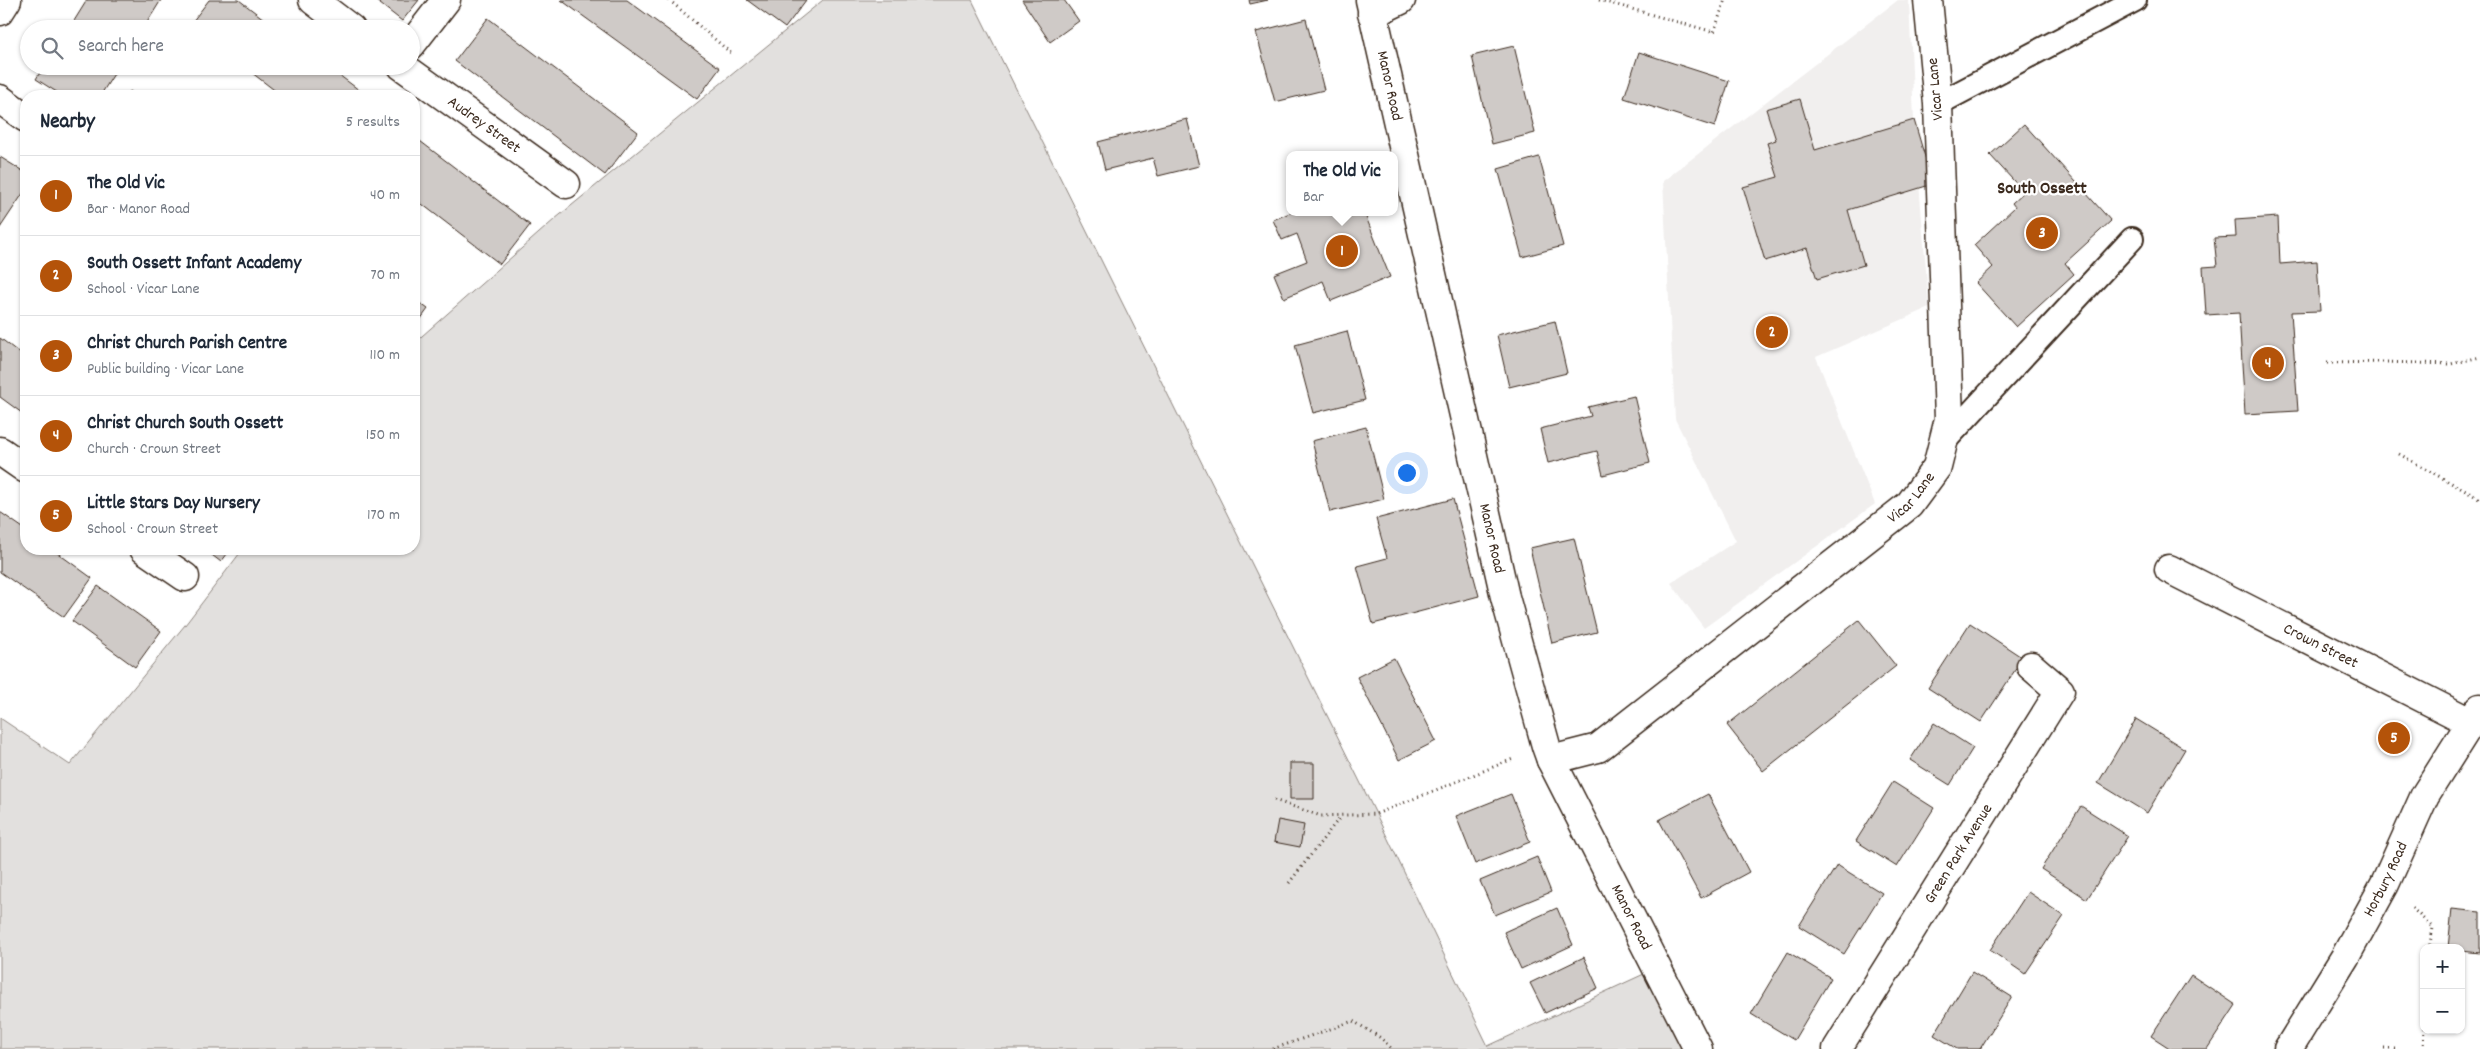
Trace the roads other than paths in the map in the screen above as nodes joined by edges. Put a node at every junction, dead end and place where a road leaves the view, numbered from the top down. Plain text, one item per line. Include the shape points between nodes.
1 (7, 0) edge
2 (313, 0) edge
3 (446, 0) edge
4 (1401, 0) edge
5 (1928, 0) edge
6 (2135, 0) edge
7 (1371, 7) edge
8 (0, 11) edge
9 (339, 20) edge
10 (420, 33) edge
11 (415, 75) edge
12 (0, 99) edge
13 (1938, 104) junction
14 (20, 114) edge
15 (566, 184) dead end
16 (2132, 238) dead end
17 (1943, 443) junction
18 (0, 451) edge
19 (20, 465) edge
20 (153, 555) edge
21 (2169, 569) dead end
22 (185, 577) dead end
23 (2032, 666) dead end
24 (2476, 715) edge
25 (1549, 753) junction
26 (1698, 1049) edge
27 (1837, 1049) edge
28 (2288, 1049) edge

1 - 8 street
2 - 9 street
3 - 10 street
4 - 7 street
5 - 13 street, Vicar Lane
6 - 13 lane
7 - 25 street, Manor Road via 1505,597
11 - 15 street, Audrey Street
12 - 14 street
13 - 17 street, Vicar Lane via 1949,402
16 - 17 lane
17 - 25 street, Vicar Lane via 1937,467 1909,505 1875,532 1598,748
18 - 19 street
20 - 22 street
21 - 24 street, Crown Street
23 - 27 street, Green Park Avenue via 2060,691
24 - 28 street, Horbury Road via 2425,796 2385,884 2345,957
25 - 26 street, Manor Road

